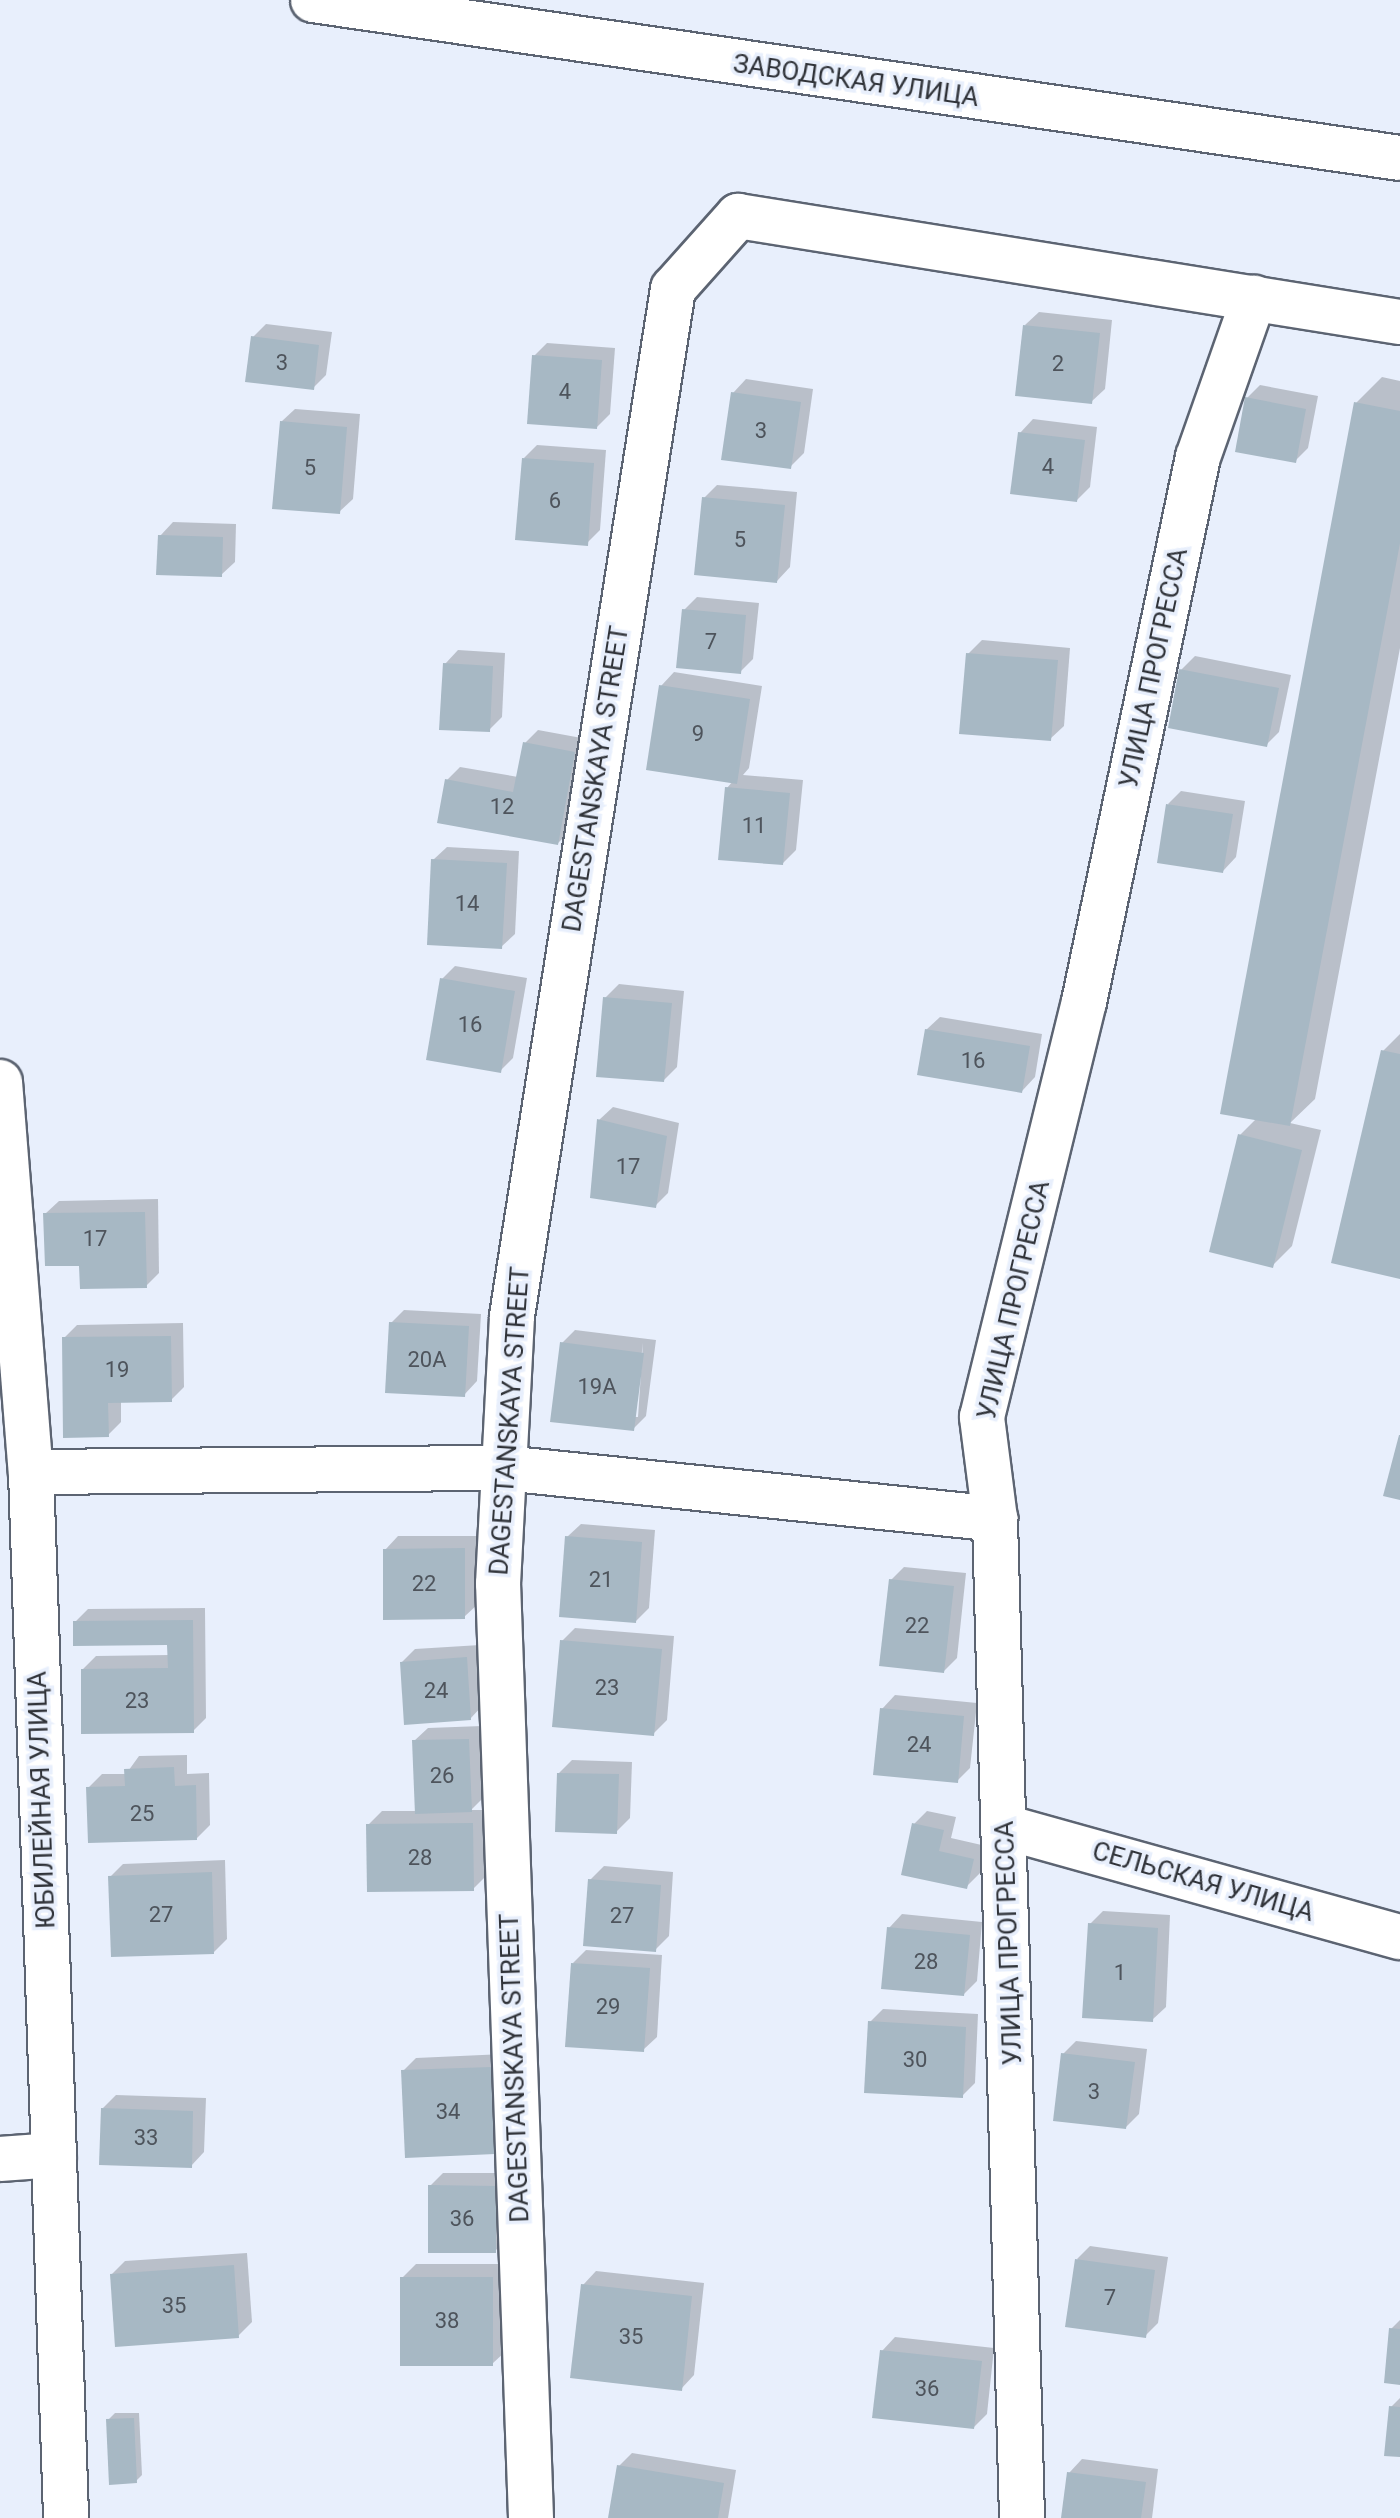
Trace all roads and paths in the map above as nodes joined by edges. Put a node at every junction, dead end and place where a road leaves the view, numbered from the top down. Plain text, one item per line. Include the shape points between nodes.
1 (313, 0) edge
2 (1400, 158) edge
3 (1254, 298) junction
4 (1400, 322) edge
5 (0, 1082) edge
6 (504, 1468) junction
7 (31, 1472) junction
8 (995, 1519) junction
9 (1005, 1827) junction
10 (1400, 1937) edge
11 (54, 2155) junction
12 (0, 2159) edge
13 (66, 2518) edge
14 (531, 2518) edge
15 (1022, 2518) edge

1 - 2 street, ЗАВОДСКАЯ УЛИЦА
3 - 4 street
3 - 6 street, DAGESTANSKAYA STREET via 738,216 673,289 512,1316
3 - 8 street, УЛИЦА ПРОГРЕССА via 1198,457 1084,1002 982,1417
5 - 7 street, ЮБИЛЕЙНАЯ УЛИЦА
6 - 7 street
6 - 8 street
6 - 14 street, DAGESTANSKAYA STREET via 498,1584
7 - 11 street, ЮБИЛЕЙНАЯ УЛИЦА
8 - 9 street, УЛИЦА ПРОГРЕССА
9 - 10 street, СЕЛЬСКАЯ УЛИЦА
9 - 15 street, УЛИЦА ПРОГРЕССА
11 - 12 street
11 - 13 street, ЮБИЛЕЙНАЯ УЛИЦА

